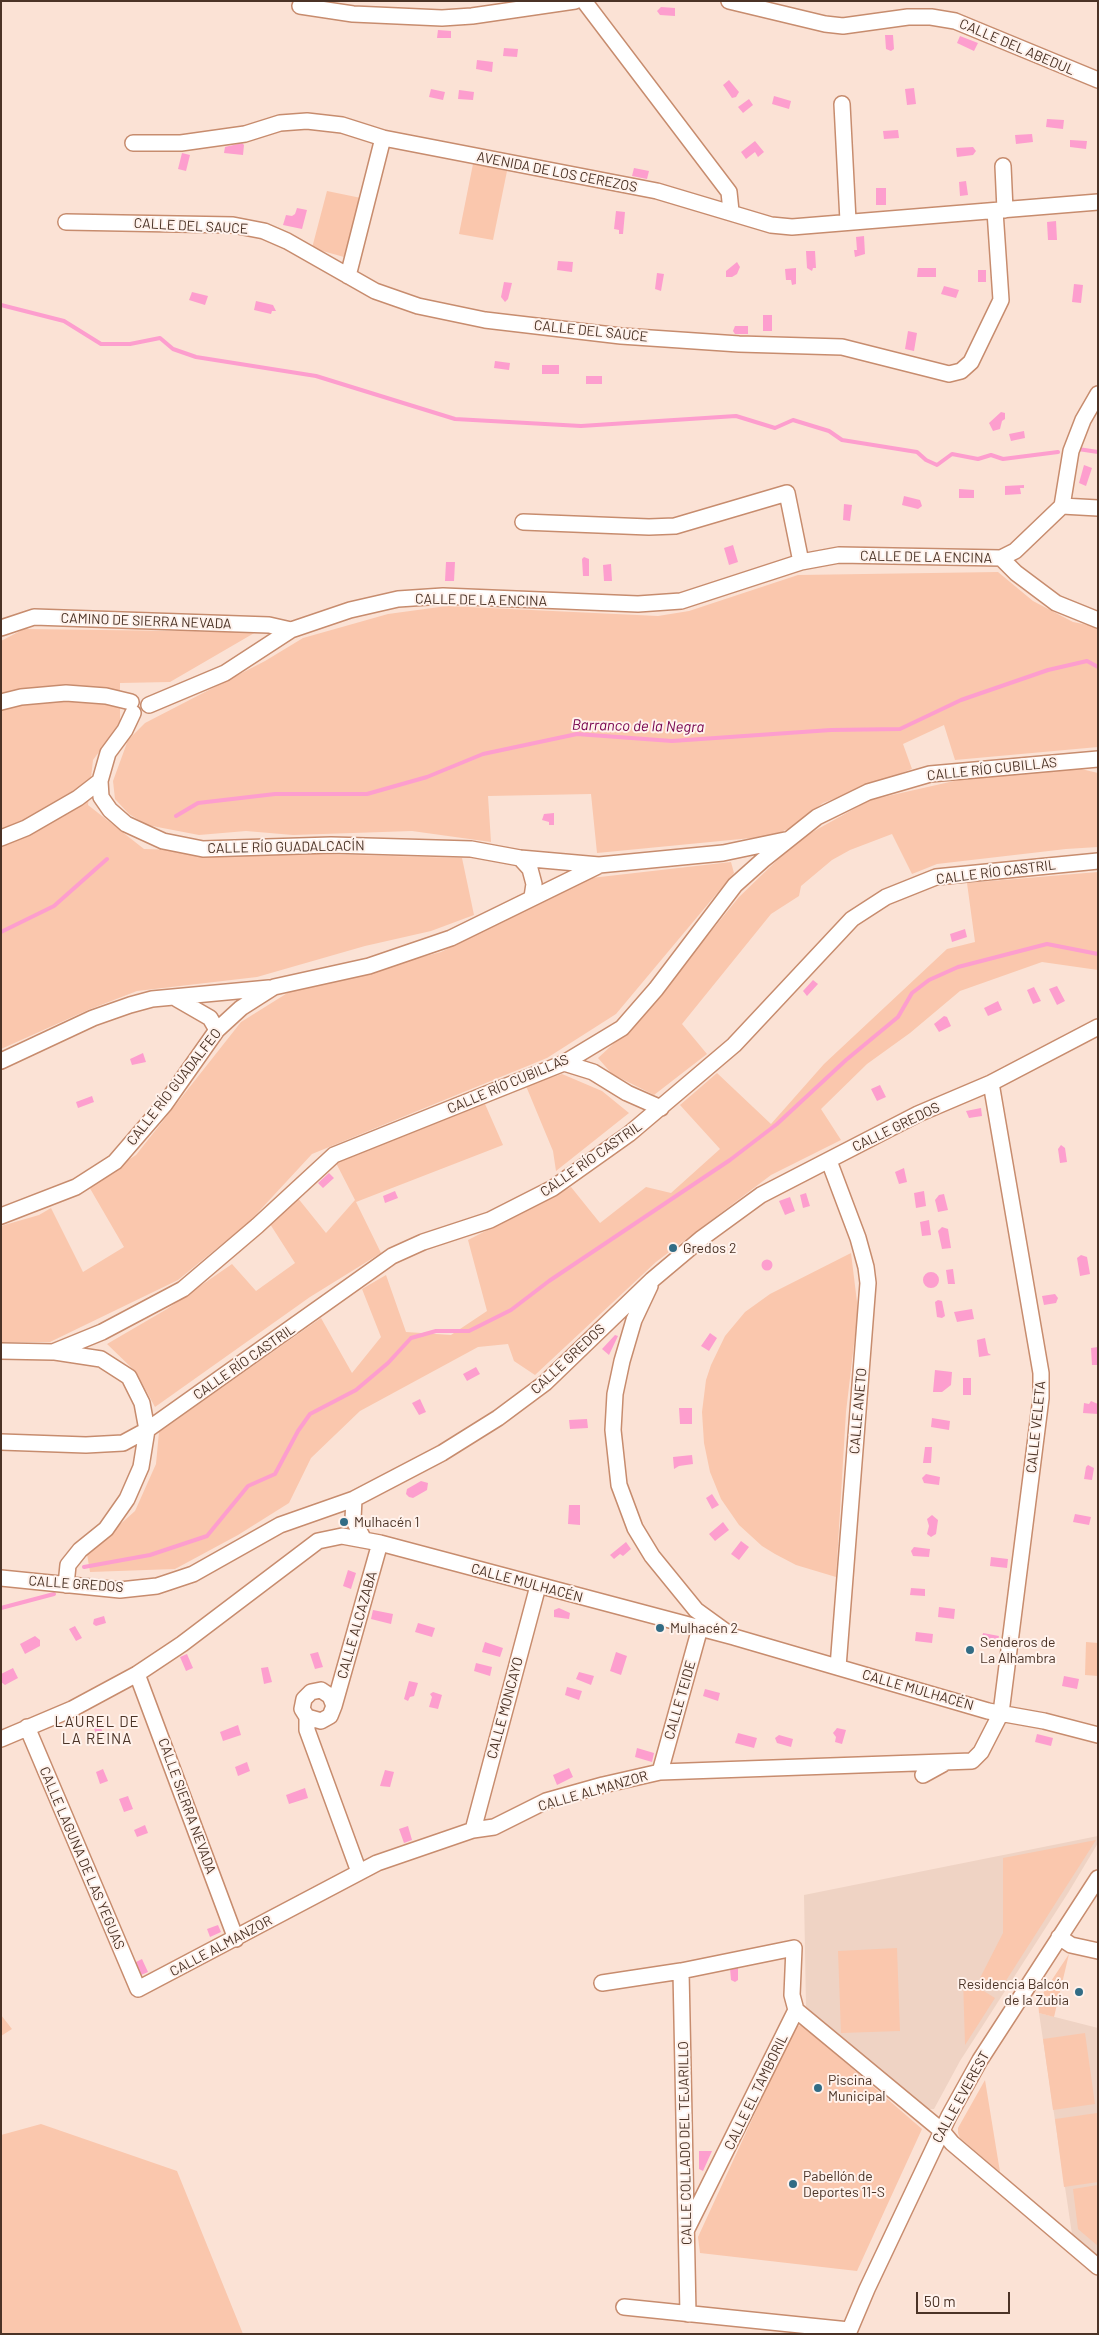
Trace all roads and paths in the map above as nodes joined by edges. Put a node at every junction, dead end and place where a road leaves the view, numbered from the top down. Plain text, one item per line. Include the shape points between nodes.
1 (575, 1) edge
2 (584, 1) edge
3 (729, 1) edge
4 (300, 6) dead end
5 (1098, 80) edge
6 (842, 104) dead end
7 (383, 138) junction
8 (133, 143) dead end
9 (1003, 166) dead end
10 (1098, 202) edge
11 (1000, 210) junction
12 (731, 211) junction
13 (848, 221) junction
14 (66, 222) dead end
15 (348, 276) junction
16 (1098, 394) edge
17 (1062, 506) junction
18 (1098, 508) edge
19 (523, 522) dead end
20 (1001, 558) junction
21 (801, 562) junction
22 (1098, 620) edge
23 (1, 628) edge
24 (291, 630) junction
25 (1, 702) edge
26 (132, 708) junction
27 (1098, 759) edge
28 (100, 781) junction
29 (101, 796) junction
30 (78, 798) junction
31 (1, 838) edge
32 (789, 839) junction
33 (520, 858) junction
34 (1098, 861) edge
35 (599, 865) junction
36 (532, 897) junction
37 (274, 987) junction
38 (175, 998) junction
39 (1098, 1027) edge
40 (217, 1030) junction
41 (590, 1047) junction
42 (1, 1061) edge
43 (564, 1064) junction
44 (593, 1072) junction
45 (991, 1083) junction
46 (627, 1093) junction
47 (660, 1108) junction
48 (638, 1126) junction
49 (829, 1161) junction
50 (1, 1216) edge
51 (652, 1280) junction
52 (102, 1332) junction
53 (1, 1351) edge
54 (53, 1352) junction
55 (101, 1360) junction
56 (147, 1430) junction
57 (1, 1442) edge
58 (354, 1499) junction
59 (364, 1540) junction
60 (380, 1543) junction
61 (1, 1578) edge
62 (66, 1585) junction
63 (538, 1586) junction
64 (700, 1628) junction
65 (734, 1637) junction
66 (838, 1667) junction
67 (137, 1674) junction
68 (334, 1706) junction
69 (1000, 1713) junction
70 (307, 1717) junction
71 (27, 1728) junction
72 (1098, 1735) edge
73 (1, 1739) edge
74 (945, 1763) junction
75 (660, 1772) junction
76 (923, 1776) dead end
77 (472, 1830) junction
78 (359, 1872) junction
79 (1098, 1878) edge
80 (1059, 1937) junction
81 (236, 1939) junction
82 (1098, 1951) edge
83 (681, 1972) junction
84 (602, 1983) dead end
85 (138, 1989) joint
86 (796, 2010) junction
87 (942, 2131) junction
88 (687, 2229) junction
89 (1098, 2267) edge
90 (624, 2307) dead end
91 (688, 2314) junction
92 (849, 2332) edge

1 - 4 street via 442,18 353,14
2 - 12 street via 729,192
3 - 5 street, CALLE DEL ABEDUL via 843,26 908,17 955,20
6 - 13 street
7 - 8 street, AVENIDA DE LOS CEREZOS via 342,125 307,121 280,123 245,134 181,143
7 - 12 street, AVENIDA DE LOS CEREZOS via 657,191
7 - 15 street
9 - 11 street
10 - 11 street, AVENIDA DE LOS CEREZOS
11 - 13 street, AVENIDA DE LOS CEREZOS
11 - 15 street, CALLE DEL SAUCE via 1001,300 970,362 961,371 949,374 842,347 621,336 485,320 418,306 375,291
12 - 13 street, AVENIDA DE LOS CEREZOS via 771,225 792,227
14 - 15 street, CALLE DEL SAUCE via 234,225 264,231 288,241
16 - 17 street via 1083,420 1071,452
17 - 18 street
17 - 20 street, CALLE DE LA ENCINA via 1015,551
19 - 21 street via 675,526 787,493
20 - 21 street, CALLE DE LA ENCINA via 839,556
20 - 22 street via 1056,603
21 - 24 street, CALLE DE LA ENCINA via 681,601 638,604 443,596 398,599 350,610
23 - 24 street, CAMINO DE SIERRA NEVADA via 34,617 269,626
24 - 26 street, CALLE DE LA ENCINA via 225,673 148,705 140,697
25 - 26 street via 66,693 106,696
26 - 28 street via 125,730 108,754
27 - 32 street, CALLE RÍO CUBILLAS via 930,774 868,792 817,817
28 - 29 street
28 - 30 street
29 - 30 street
29 - 33 street, CALLE RÍO GUADALCACÍN via 110,810 126,824 163,841 203,849 340,845 471,849
30 - 31 street via 26,828
32 - 35 street, CALLE RÍO GUADALCACÍN via 723,853
32 - 41 street, CALLE RÍO CUBILLAS via 735,885 622,1028
33 - 35 street, CALLE RÍO GUADALCACÍN
33 - 36 street via 530,869 534,884
34 - 47 street, CALLE RÍO CASTRIL via 936,878 886,897 852,919 734,1046
35 - 36 street, CALLE RÍO GUADALFEO
36 - 37 street, CALLE RÍO GUADALFEO via 451,938 369,966
37 - 38 street
37 - 40 street, CALLE RÍO GUADALFEO via 242,1008
38 - 40 street via 210,1018
38 - 42 street via 152,999 93,1018
39 - 45 street, CALLE GREDOS
40 - 50 street, CALLE RÍO GUADALFEO via 165,1104 115,1162 76,1187
41 - 43 street, CALLE RÍO CUBILLAS
41 - 44 street via 587,1060
43 - 44 street
43 - 52 street, CALLE RÍO CUBILLAS via 334,1155 183,1290
44 - 46 street
45 - 49 street, CALLE GREDOS via 918,1114
45 - 69 street, CALLE VELETA via 1041,1373 1041,1398
46 - 47 street
46 - 48 street via 636,1108
47 - 48 street, CALLE RÍO CASTRIL
48 - 56 street, CALLE RÍO CASTRIL via 553,1188 490,1220 392,1256
49 - 51 street, CALLE GREDOS via 761,1195
49 - 66 street, CALLE ANETO via 858,1238 868,1284
51 - 58 street, CALLE GREDOS via 545,1383 498,1418 442,1453
51 - 65 street via 634,1320 615,1394 613,1430 619,1485 635,1528 652,1556 696,1610
52 - 54 street, CALLE RÍO CUBILLAS
52 - 55 street via 96,1348
53 - 54 street, CALLE RÍO CUBILLAS
54 - 55 street
55 - 56 street via 128,1377 142,1403
56 - 57 street, CALLE RÍO CASTRIL via 124,1443
56 - 62 street via 141,1467 127,1499 106,1529 80,1550 68,1565
58 - 59 street via 353,1519
58 - 62 street, CALLE GREDOS via 280,1525 193,1574 157,1586 120,1590
59 - 60 street, CALLE MULHACÉN
59 - 67 street, CALLE MULHACÉN via 342,1536 318,1541
60 - 63 street, CALLE MULHACÉN
60 - 68 street, CALLE ALCAZABA
61 - 62 street, CALLE GREDOS
63 - 64 street, CALLE MULHACÉN
63 - 77 street, CALLE MONCAYO
64 - 65 street, CALLE MULHACÉN
64 - 75 street, CALLE TEIDE
65 - 66 street, CALLE MULHACÉN
66 - 69 street, CALLE MULHACÉN
67 - 71 street, CALLE MULHACÉN via 72,1709
67 - 81 street, CALLE SIERRA NEVADA
68 - 70 street via 326,1720 316,1722
68 - 70 street, CALLE ALCAZABA via 326,1692 311,1692 302,1704
69 - 72 street, CALLE MULHACÉN
69 - 74 street, CALLE ALMANZOR via 981,1752 972,1761
70 - 78 street, CALLE ALCAZABA via 307,1730
71 - 73 street, CALLE MULHACÉN
71 - 85 street, CALLE LAGUNA DE LAS YEGUAS
74 - 75 street, CALLE ALMANZOR
74 - 76 street
75 - 77 street, CALLE ALMANZOR via 546,1801 494,1827
77 - 78 street, CALLE ALMANZOR
78 - 81 street, CALLE ALMANZOR
79 - 80 street, CALLE EVEREST
80 - 82 street via 1071,1945
80 - 87 street, CALLE EVEREST via 980,2060
81 - 85 street, CALLE ALMANZOR
83 - 84 street
83 - 86 street via 794,1948 792,1995
83 - 88 street, CALLE COLLADO DEL TEJARILLO
86 - 87 street
86 - 88 street, CALLE EL TAMBORIL
87 - 89 street
87 - 92 street, CALLE EVEREST
88 - 91 street, CALLE COLLADO DEL TEJARILLO
90 - 91 street
91 - 92 street

